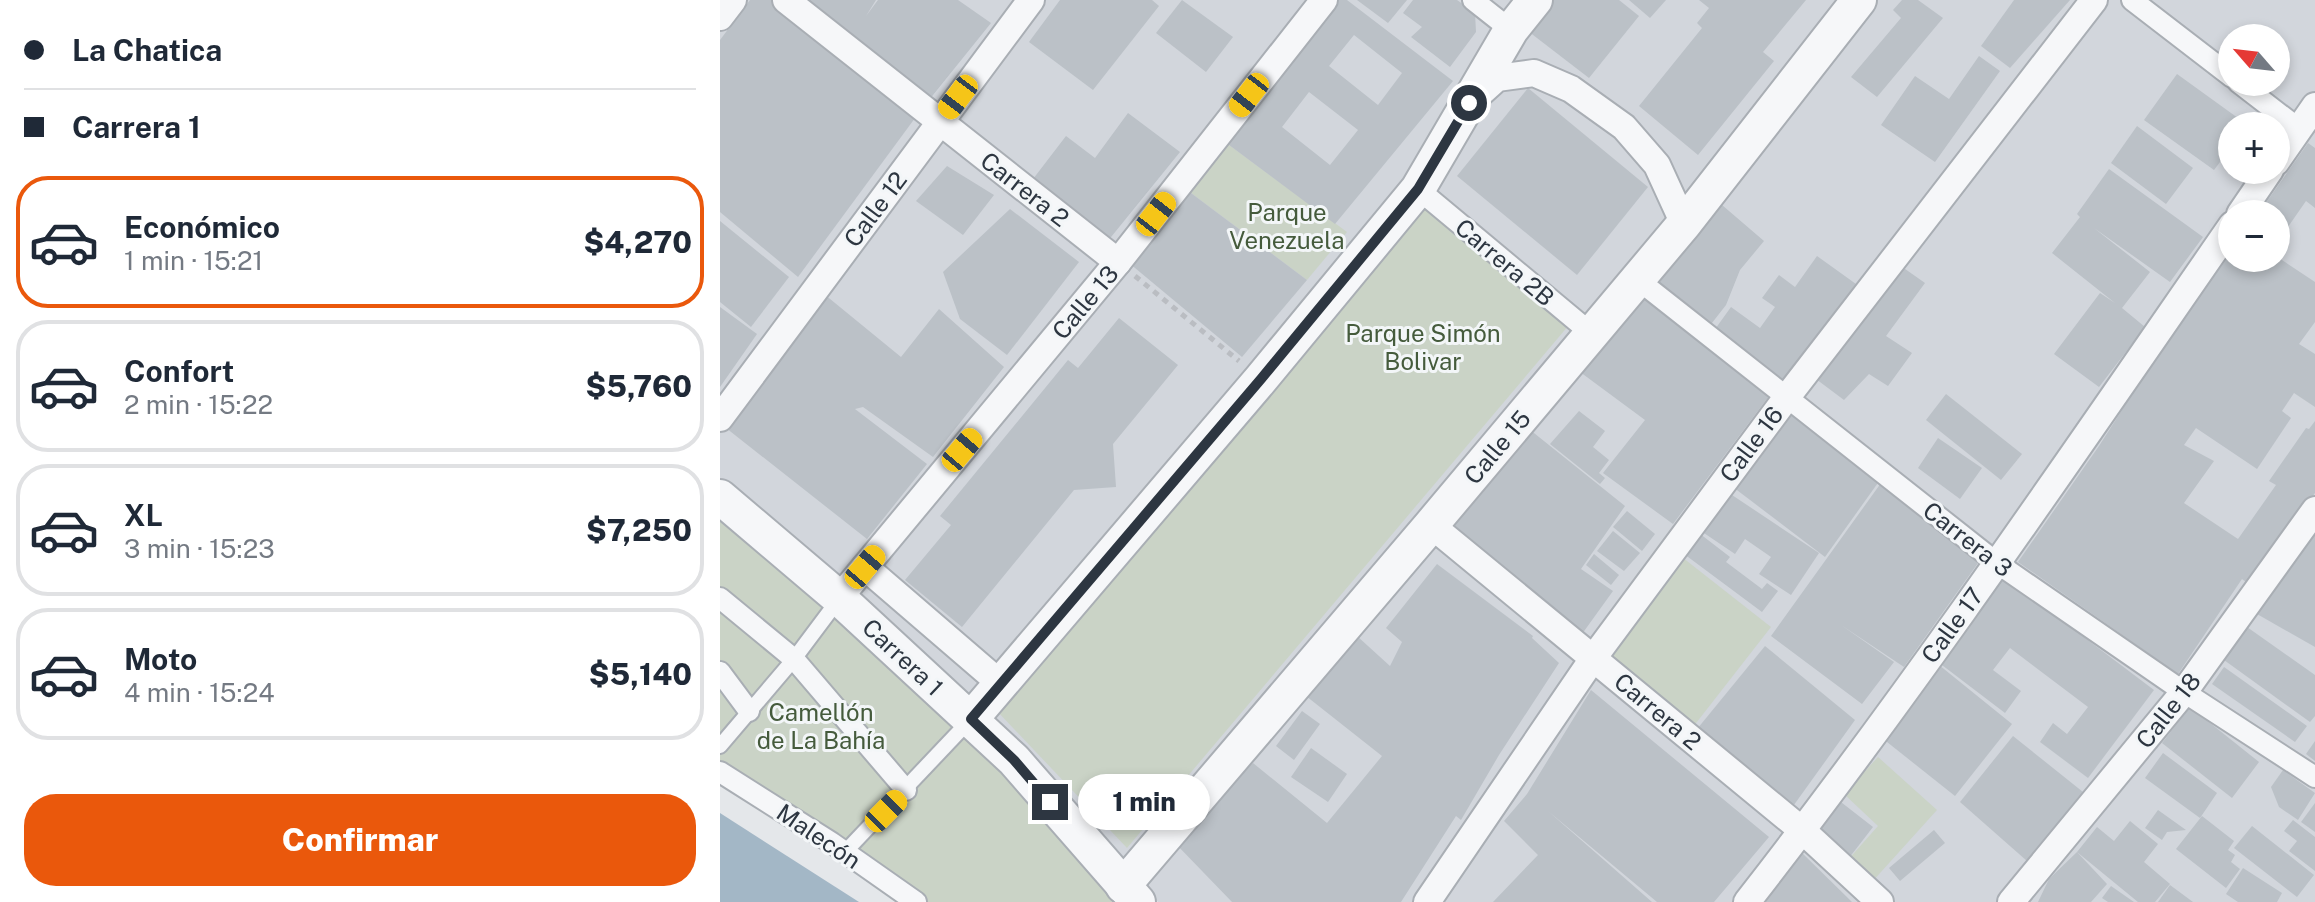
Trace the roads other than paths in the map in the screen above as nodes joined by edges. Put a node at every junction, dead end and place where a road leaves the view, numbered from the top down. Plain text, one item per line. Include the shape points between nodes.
1 (733, 0) edge
2 (786, 0) edge
3 (1031, 0) edge
4 (1324, 0) edge
5 (1473, 0) edge
6 (1535, 0) edge
7 (1859, 0) edge
8 (2094, 0) edge
9 (2132, 0) edge
10 (720, 17) edge
11 (1511, 30) junction
12 (2218, 66) edge
13 (2256, 96) edge
14 (1469, 103) junction
15 (2315, 106) edge
16 (940, 122) junction
17 (2307, 135) edge
18 (2290, 150) edge
19 (1418, 189) junction
20 (1684, 224) junction
21 (2218, 245) edge
22 (1118, 262) junction
23 (1637, 279) junction
24 (1592, 334) junction
25 (1787, 397) junction
26 (720, 418) edge
27 (720, 497) edge
28 (2315, 510) edge
29 (1431, 525) junction
30 (1997, 563) junction
31 (865, 567) junction
32 (720, 598) edge
33 (839, 598) junction
34 (1594, 657) junction
35 (794, 659) junction
36 (720, 672) edge
37 (1001, 684) junction
38 (2184, 692) junction
39 (749, 711) junction
40 (971, 719) junction
41 (720, 746) edge
42 (720, 772) edge
43 (2315, 777) edge
44 (906, 790) junction
45 (1803, 831) junction
46 (845, 852) junction
47 (1125, 894) edge
48 (916, 902) edge
49 (1427, 902) edge
50 (1747, 902) edge
51 (1880, 902) edge
52 (2011, 902) edge

1 - 10 street
2 - 16 street, Carrera 2
3 - 16 street, Calle 12
4 - 22 street, Calle 13
5 - 11 street
6 - 11 street
7 - 20 street, Calle 15
8 - 25 street, Calle 16
9 - 12 street
11 - 14 street
13 - 17 street
14 - 19 street
14 - 20 street via 1497,78 1534,73 1571,89 1624,127 1657,165
15 - 17 street
16 - 22 street, Carrera 2
16 - 26 street, Calle 12
17 - 18 street
19 - 24 street, Carrera 2B
19 - 37 street
20 - 23 street, Calle 15
21 - 30 street, Calle 17
22 - 31 street, Calle 13
23 - 24 street, Calle 15
23 - 25 street, Carrera 3
24 - 29 street, Calle 15
25 - 30 street, Carrera 3
25 - 34 street, Calle 16
27 - 33 street, Carrera 1
28 - 38 street, Calle 18
29 - 34 street, Carrera 2
29 - 47 street, Calle 15
30 - 38 street, Carrera 3
30 - 45 street, Calle 17
31 - 33 street, Calle 13
31 - 37 street
32 - 35 street
33 - 35 lane
33 - 40 street, Carrera 1
34 - 45 street, Carrera 2
34 - 49 street, Calle 16
35 - 39 lane
35 - 44 street
36 - 39 street
37 - 40 street
38 - 43 street, Carrera 3
38 - 52 street, Calle 18
39 - 41 lane
40 - 44 lane
40 - 47 street, Carrera 1 via 1014,760
42 - 46 street, Malecón
44 - 46 lane
45 - 50 street, Calle 17
45 - 51 street, Carrera 2
46 - 48 street, Malecón

